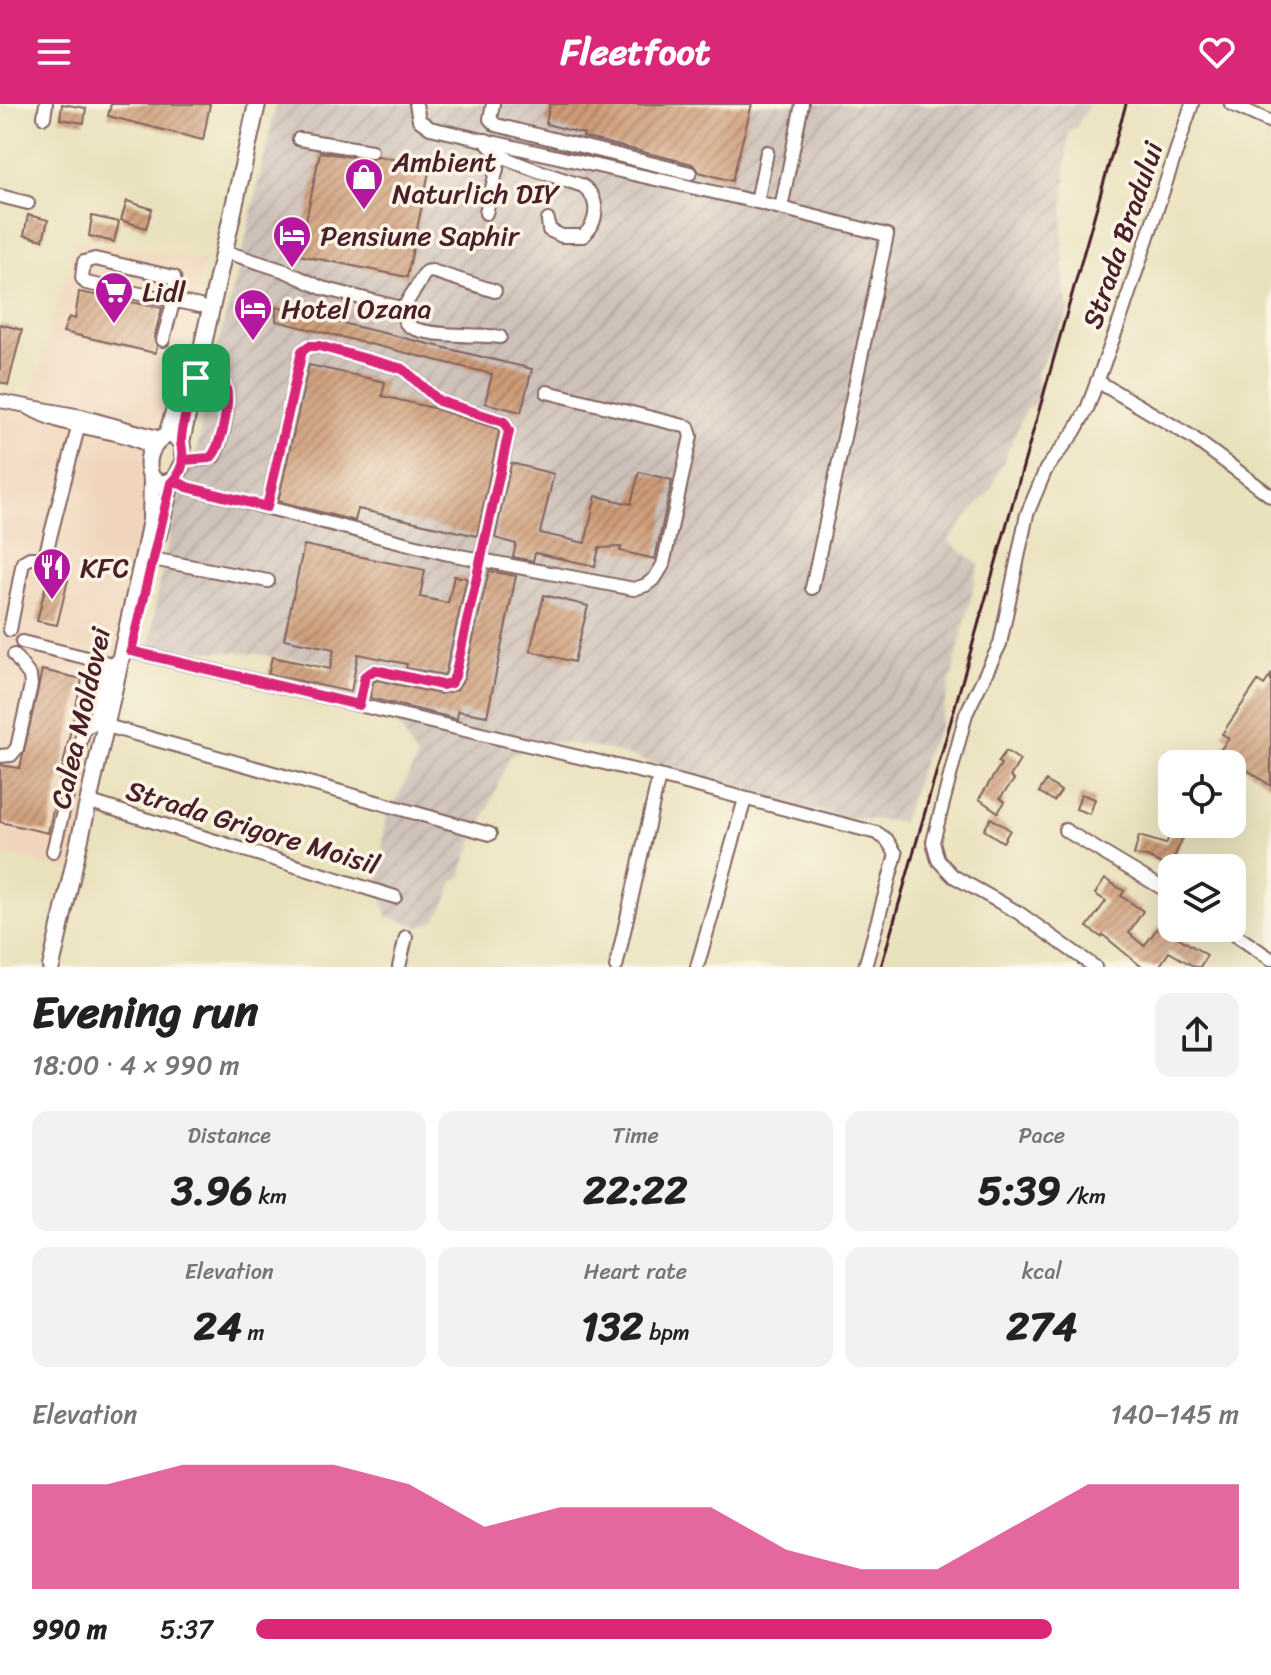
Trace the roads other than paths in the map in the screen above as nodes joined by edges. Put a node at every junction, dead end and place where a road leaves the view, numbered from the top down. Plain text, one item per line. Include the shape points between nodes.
1 (247, 104) edge
2 (257, 104) edge
3 (416, 104) edge
4 (493, 104) edge
5 (802, 104) edge
6 (1192, 104) edge
7 (1231, 104) edge
8 (1271, 122) edge
9 (299, 139) dead end
10 (486, 140) junction
11 (371, 151) dead end
12 (767, 152) dead end
13 (500, 156) junction
14 (690, 173) dead end
15 (0, 196) edge
16 (757, 202) junction
17 (28, 203) dead end
18 (781, 208) junction
19 (486, 213) dead end
20 (548, 220) dead end
21 (223, 251) junction
22 (495, 291) dead end
23 (172, 300) junction
24 (200, 306) junction
25 (405, 309) junction
26 (500, 337) dead end
27 (163, 340) dead end
28 (196, 378) junction
29 (1097, 381) junction
30 (547, 392) dead end
31 (0, 401) edge
32 (80, 421) junction
33 (165, 441) junction
34 (184, 460) junction
35 (152, 479) junction
36 (172, 481) junction
37 (1271, 496) edge
38 (267, 507) junction
39 (152, 559) junction
40 (481, 560) junction
41 (268, 581) dead end
42 (812, 588) dead end
43 (5, 632) edge
44 (22, 642) junction
45 (131, 651) junction
46 (0, 652) edge
47 (14, 655) junction
48 (114, 664) junction
49 (359, 705) junction
50 (114, 728) junction
51 (0, 756) edge
52 (659, 776) junction
53 (745, 799) junction
54 (97, 804) junction
55 (1065, 830) dead end
56 (490, 834) dead end
57 (53, 851) dead end
58 (1158, 886) edge
59 (395, 897) dead end
60 (406, 937) dead end
61 (1246, 942) edge
62 (1271, 959) edge
63 (51, 967) edge
64 (60, 967) edge
65 (399, 967) edge
66 (616, 967) edge
67 (697, 967) edge
68 (865, 967) edge
69 (1095, 967) edge

1 - 24 main road
2 - 21 main road
3 - 10 street via 419,120 430,128
4 - 14 street via 490,119 496,125
5 - 18 street
6 - 29 street, Strada Bradului
7 - 8 street
9 - 11 street
10 - 13 street
10 - 16 street
12 - 16 street
13 - 19 street
13 - 20 street via 583,186 593,195 593,222 583,236 556,235
15 - 17 street
16 - 18 street
18 - 42 street via 888,238
21 - 25 street via 322,288
21 - 28 main road
22 - 25 street via 426,272
23 - 23 street via 86,283 84,262 95,259 171,274 176,283
23 - 24 street
23 - 27 street
24 - 33 main road
25 - 26 street via 405,321 413,328
28 - 33 main road
28 - 34 street via 224,383 229,392 214,456
29 - 37 street via 1192,437
29 - 69 street, Strada Bradului via 1087,409 1046,469 1027,514 1003,634 966,714 933,842 938,860 953,876 1019,913
30 - 40 street via 688,427 691,436 663,565 655,578 634,589
31 - 32 street via 45,408
32 - 33 street
32 - 43 street via 46,553 23,562
33 - 34 main road
33 - 35 main road, Calea Moldovei via 148,462
34 - 36 main road, Calea Moldovei
35 - 36 main road
35 - 48 main road, Calea Moldovei via 151,520
36 - 38 street
36 - 39 main road, Calea Moldovei
38 - 40 street
38 - 40 street via 302,351 319,346 403,369 439,401 504,422 509,431
39 - 41 street
39 - 45 main road, Calea Moldovei
40 - 49 street via 451,683 375,670 365,676
43 - 44 street via 18,634
44 - 47 street
44 - 48 street
45 - 49 street
45 - 50 main road, Calea Moldovei
46 - 47 street
47 - 51 street via 31,685 17,748
48 - 57 street via 93,724 83,732
48 - 63 main road, Calea Moldovei
49 - 52 street
50 - 54 main road, Calea Moldovei
50 - 56 street
52 - 53 street
52 - 66 street
53 - 67 street
53 - 68 street via 877,833 894,848 896,859
54 - 59 street, Strada Grigore Moisil
54 - 64 main road, Calea Moldovei
55 - 58 street
60 - 65 street
61 - 62 street

